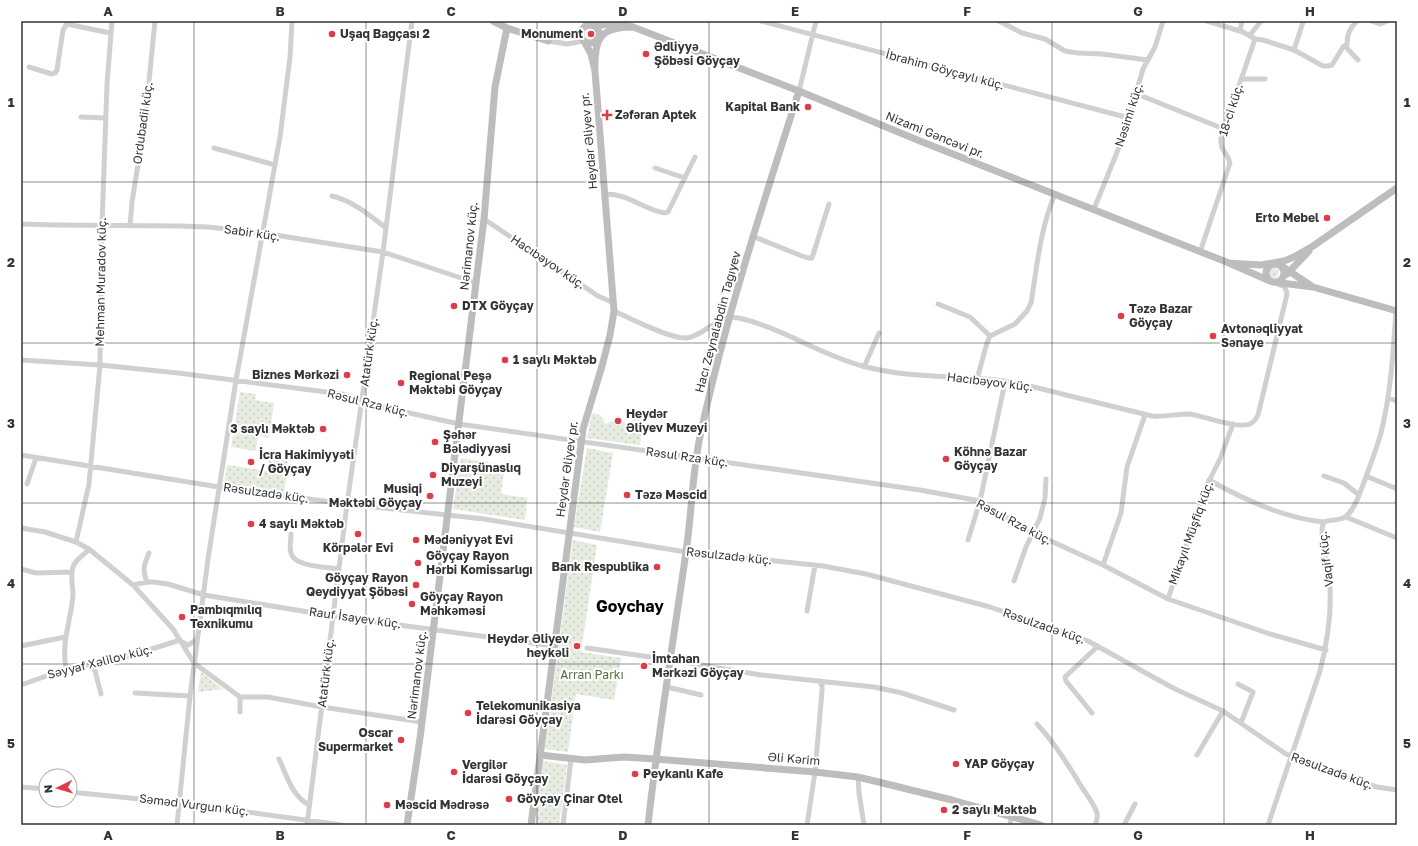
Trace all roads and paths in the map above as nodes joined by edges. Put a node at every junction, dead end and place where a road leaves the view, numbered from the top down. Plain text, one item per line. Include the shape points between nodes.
1 (112, 21) edge
2 (155, 21) edge
3 (292, 21) edge
4 (412, 21) edge
5 (493, 21) edge
6 (761, 21) edge
7 (816, 21) edge
8 (999, 21) edge
9 (1163, 21) edge
10 (1206, 21) edge
11 (1242, 21) edge
12 (1260, 21) edge
13 (1357, 21) edge
14 (1371, 21) edge
15 (1387, 21) edge
16 (66, 22) edge
17 (1303, 22) dead end
18 (594, 24) edge
19 (585, 25) edge
20 (633, 27) junction
21 (507, 28) junction
22 (1240, 31) junction
23 (110, 33) junction
24 (813, 35) junction
25 (1250, 35) junction
26 (1255, 39) junction
27 (598, 40) junction
28 (548, 41) junction
29 (584, 42) junction
30 (1345, 46) junction
31 (1294, 50) junction
32 (1148, 60) junction
33 (1358, 60) dead end
34 (29, 67) dead end
35 (595, 70) junction
36 (1241, 79) junction
37 (1265, 79) dead end
38 (799, 91) junction
39 (1137, 94) junction
40 (81, 117) dead end
41 (106, 118) junction
42 (1129, 118) junction
43 (1224, 129) junction
44 (214, 148) dead end
45 (696, 157) dead end
46 (275, 165) junction
47 (655, 168) dead end
48 (685, 178) junction
49 (1397, 188) edge
50 (604, 194) junction
51 (1055, 194) junction
52 (332, 196) dead end
53 (829, 204) dead end
54 (1094, 209) junction
55 (484, 219) junction
56 (21, 224) edge
57 (130, 225) junction
58 (102, 226) junction
59 (386, 228) junction
60 (262, 233) junction
61 (752, 236) junction
62 (1313, 246) junction
63 (383, 252) junction
64 (1200, 252) junction
65 (1229, 263) junction
66 (1277, 264) junction
67 (1289, 272) junction
68 (1282, 279) junction
69 (1272, 282) junction
70 (476, 283) junction
71 (1313, 287) junction
72 (614, 303) junction
73 (938, 304) dead end
74 (614, 311) junction
75 (1396, 311) edge
76 (729, 317) junction
77 (879, 333) dead end
78 (990, 336) junction
79 (21, 360) edge
80 (100, 365) junction
81 (864, 367) junction
82 (977, 378) junction
83 (236, 380) junction
84 (1005, 382) junction
85 (1388, 398) junction
86 (363, 400) junction
87 (1397, 401) edge
88 (1145, 414) junction
89 (459, 424) junction
90 (1233, 424) junction
91 (581, 442) junction
92 (21, 455) edge
93 (36, 458) junction
94 (696, 458) junction
95 (91, 467) junction
96 (1324, 476) dead end
97 (1366, 476) junction
98 (1046, 479) dead end
99 (1209, 480) junction
100 (27, 484) dead end
101 (219, 487) junction
102 (1397, 489) edge
103 (1359, 495) junction
104 (980, 501) junction
105 (347, 504) junction
106 (447, 514) junction
107 (1346, 517) junction
108 (1324, 522) junction
109 (21, 528) edge
110 (569, 532) junction
111 (1034, 533) junction
112 (291, 534) dead end
113 (1397, 538) edge
114 (968, 540) dead end
115 (76, 542) junction
116 (89, 549) junction
117 (686, 552) junction
118 (149, 553) dead end
119 (815, 565) junction
120 (1103, 565) junction
121 (21, 569) edge
122 (339, 569) junction
123 (72, 572) junction
124 (1014, 581) dead end
125 (147, 582) junction
126 (133, 585) junction
127 (204, 595) junction
128 (1168, 599) junction
129 (807, 611) dead end
130 (333, 616) junction
131 (434, 629) junction
132 (65, 636) junction
133 (198, 637) junction
134 (181, 641) junction
135 (21, 646) edge
136 (554, 646) junction
137 (1098, 646) junction
138 (586, 648) dead end
139 (1326, 650) junction
140 (671, 660) junction
141 (93, 663) junction
142 (194, 663) junction
143 (66, 669) junction
144 (819, 681) junction
145 (1238, 684) dead end
146 (21, 685) edge
147 (667, 687) junction
148 (135, 693) dead end
149 (101, 694) dead end
150 (701, 695) dead end
151 (190, 696) junction
152 (240, 696) junction
153 (322, 707) junction
154 (954, 710) dead end
155 (1223, 711) junction
156 (240, 712) dead end
157 (1092, 713) dead end
158 (422, 722) junction
159 (1241, 722) junction
160 (1037, 724) dead end
161 (540, 755) junction
162 (1197, 755) dead end
163 (1292, 756) junction
164 (279, 759) dead end
165 (571, 759) junction
166 (655, 759) junction
167 (815, 772) junction
168 (858, 777) junction
169 (21, 787) edge
170 (38, 788) edge
171 (1397, 790) edge
172 (78, 793) edge
173 (180, 803) junction
174 (1135, 804) dead end
175 (310, 805) junction
176 (1011, 817) junction
177 (307, 823) edge
178 (177, 825) edge
179 (342, 825) edge
180 (407, 825) edge
181 (530, 825) edge
182 (563, 825) edge
183 (648, 825) edge
184 (807, 825) edge
185 (864, 825) edge
186 (1010, 825) edge
187 (1041, 825) edge
188 (1095, 825) edge
189 (1124, 825) edge
190 (1268, 825) edge

1 - 23 street, Mehman Muradov küç.
2 - 57 street, Ordubadii küç. via 145,121
3 - 46 street via 290,57
4 - 59 street, Atatürk küç.
5 - 21 main road
6 - 24 street, İbrahim Göyçaylı küç.
7 - 24 street
8 - 32 street via 1022,33 1045,39 1065,51
9 - 32 street, Nəsimi küç.
10 - 22 street
11 - 22 street
12 - 25 street
13 - 30 street via 1348,33
14 - 15 street via 1380,24
16 - 23 street
16 - 34 street via 55,73
17 - 31 street
18 - 19 main road
18 - 20 main road, Nizami Gəncəvi pr. via 614,23
18 - 27 main road via 600,31
19 - 28 street via 569,36
19 - 29 main road via 581,37
20 - 27 main road via 614,29
20 - 38 main road, Nizami Gəncəvi pr.
21 - 28 main road
21 - 55 main road, Nərimanov küç. via 495,87
22 - 25 street
23 - 41 street, Mehman Muradov küç.
24 - 38 street
24 - 42 street, İbrahim Göyçaylı küç.
25 - 26 street
26 - 31 street
26 - 36 street, 18-ci küç.
27 - 29 main road via 591,44
27 - 35 main road via 594,57
28 - 29 street via 566,44
29 - 35 main road via 591,54
30 - 31 street via 1332,65 1328,66 1323,66
30 - 33 street
32 - 39 street, Nəsimi küç.
35 - 50 main road, Heydər Əliyev pr.
36 - 37 street
36 - 43 street, 18-ci küç.
38 - 51 main road, Nizami Gəncəvi pr.
38 - 61 main road, Hacı Zeynalabdin Tağıyev
39 - 42 street, Nəsimi küç.
39 - 43 street
40 - 41 street
41 - 58 street, Mehman Muradov küç.
42 - 54 street, Nəsimi küç.
43 - 64 street, 18-ci küç. via 1221,138 1222,149 1230,163
44 - 46 street
45 - 48 street
46 - 60 street
47 - 48 street
48 - 50 street via 668,212 665,213 625,197
49 - 62 main road
50 - 72 main road, Heydər Əliyev pr.
51 - 54 main road, Nizami Gəncəvi pr.
51 - 78 street via 1042,231 1030,303 1024,315 1015,324
52 - 59 street via 353,204
53 - 61 street via 812,258
54 - 64 main road, Nizami Gəncəvi pr.
55 - 70 main road, Nərimanov küç.
55 - 72 street, Hacıbəyov küç. via 598,296
56 - 58 street, Sabir küç.
57 - 58 street, Sabir küç.
57 - 60 street, Sabir küç. via 208,227
58 - 80 street, Mehman Muradov küç.
59 - 63 street, Atatürk küç.
60 - 63 street, Sabir küç.
60 - 83 street
61 - 76 main road, Hacı Zeynalabdin Tağıyev
62 - 66 main road
62 - 67 main road
63 - 70 street, Sabir küç.
63 - 86 street, Atatürk küç.
64 - 65 main road, Nizami Gəncəvi pr.
65 - 66 main road
65 - 69 main road
66 - 67 main road
66 - 68 main road via 1284,270
66 - 69 main road via 1268,266 1266,271 1266,277
67 - 68 main road
67 - 71 main road
68 - 69 main road
69 - 71 main road
69 - 90 street, Hacıbəyov küç. via 1284,287 1287,294 1258,415 1250,424
70 - 89 main road, Nərimanov küç.
71 - 75 main road
72 - 74 main road, Heydər Əliyev pr.
73 - 78 street via 970,317
74 - 76 street via 652,329 682,338 688,338
74 - 91 main road, Heydər Əliyev pr.
75 - 85 street
76 - 81 street, Hacıbəyov küç. via 766,326
76 - 94 main road, Hacı Zeynalabdin Tağıyev
77 - 81 street
78 - 82 street
79 - 80 street, Rəsul Rza küç.
80 - 83 street, Rəsul Rza küç.
80 - 95 street, Mehman Muradov küç.
81 - 82 street, Hacıbəyov küç. via 909,375
82 - 84 street, Hacıbəyov küç.
83 - 86 street, Rəsul Rza küç. via 342,394
83 - 101 street
84 - 88 street, Hacıbəyov küç.
84 - 104 street
85 - 87 street
85 - 97 street via 1381,434
86 - 89 street, Rəsul Rza küç.
86 - 105 street, Atatürk küç.
88 - 90 street, Hacıbəyov küç. via 1161,417 1198,415
88 - 120 street via 1127,467 1121,513
89 - 91 street, Rəsul Rza küç.
89 - 106 main road, Nərimanov küç.
90 - 99 street, Mikayıl Müşfiq küç.
91 - 94 street, Rəsul Rza küç.
91 - 110 main road, Heydər Əliyev pr.
92 - 93 street, Rəsulzadə küç.
93 - 95 street, Rəsulzadə küç.
93 - 100 street
94 - 104 street, Rəsul Rza küç.
94 - 117 main road, Hacı Zeynalabdin Tağıyev
95 - 101 street, Rəsulzadə küç.
95 - 115 street, Mehman Muradov küç.
96 - 103 street via 1344,483
97 - 102 street
97 - 103 street
98 - 111 street via 1045,498
99 - 108 street via 1242,497 1281,512
99 - 128 street, Mikayıl Müşfiq küç.
101 - 105 street, Rəsulzadə küç.
101 - 127 street
103 - 107 street
104 - 111 street, Rəsul Rza küç.
104 - 114 street
105 - 106 street, Rəsulzadə küç.
105 - 122 street, Atatürk küç.
106 - 110 street, Rəsulzadə küç.
106 - 131 main road, Nərimanov küç.
107 - 108 street, Vaqif küç.
107 - 113 street
108 - 139 street, Vaqif küç. via 1322,529 1331,603
109 - 115 street via 45,532
110 - 117 street, Rəsulzadə küç.
110 - 136 main road, Heydər Əliyev pr.
111 - 120 street, Rəsul Rza küç.
111 - 124 street
112 - 122 street via 290,552 296,561
115 - 116 street
116 - 123 street via 76,560
116 - 126 street
117 - 119 street, Rəsulzadə küç.
117 - 140 main road, Hacı Zeynalabdin Tağıyev
118 - 125 street via 144,566
119 - 129 street
119 - 137 street, Rəsulzadə küç. via 866,574 990,607
120 - 128 street, Rəsul Rza küç.
121 - 123 street via 36,573
122 - 130 street, Atatürk küç.
123 - 132 street via 73,597
125 - 126 street, Rauf İsayev küç.
125 - 127 street, Rauf İsayev küç. via 168,584
126 - 134 street
127 - 130 street, Rauf İsayev küç.
127 - 133 street
128 - 139 street, Rəsul Rza küç.
130 - 131 street, Rauf İsayev küç.
130 - 153 street, Atatürk küç.
131 - 136 street, Rauf İsayev küç.
131 - 158 main road, Nərimanov küç.
132 - 135 street
132 - 143 street
133 - 134 street, Səyyaf Xəlilov küç. via 195,642 188,645
133 - 142 street
134 - 141 street, Səyyaf Xəlilov küç. via 130,656
134 - 142 street
136 - 161 main road, Heydər Əliyev pr.
137 - 155 street, Rəsulzadə küç. via 1161,682
137 - 157 street via 1065,677
138 - 140 street
139 - 163 street, Vaqif küç.
140 - 144 street via 761,676
140 - 147 main road, Hacı Zeynalabdin Tağıyev
141 - 143 street, Səyyaf Xəlilov küç.
141 - 149 street
142 - 151 street
142 - 152 street
143 - 146 street, Səyyaf Xəlilov küç.
144 - 154 street via 890,690
144 - 167 street via 822,691
145 - 159 street via 1253,692
147 - 150 street
147 - 166 main road, Hacı Zeynalabdin Tağıyev
148 - 151 street
151 - 173 street
152 - 153 street via 268,697
152 - 156 street
153 - 158 street
153 - 175 street, Atatürk küç.
155 - 159 street, Rəsulzadə küç.
155 - 162 street
158 - 180 main road, Nərimanov küç.
159 - 163 street, Rəsulzadə küç. via 1280,751
160 - 188 street via 1061,754 1092,803 1098,819
161 - 165 main road, Əli Kərim
161 - 181 main road, Heydər Əliyev pr.
163 - 171 street, Rəsulzadə küç. via 1356,782
163 - 190 street, Vaqif küç.
164 - 175 street via 292,788 302,802
165 - 166 main road, Əli Kərim
165 - 182 street
166 - 167 main road, Əli Kərim
166 - 183 main road, Hacı Zeynalabdin Tağıyev
167 - 168 main road, Əli Kərim
167 - 184 street
168 - 176 main road, Əli Kərim
168 - 185 street
169 - 170 street
172 - 173 street, Səməd Vurğun küç.
173 - 177 street, Səməd Vurğun küç.
173 - 178 street
174 - 189 street
175 - 177 street, Atatürk küç.
176 - 186 street
176 - 187 main road, Əli Kərim
177 - 179 street, Səməd Vurğun küç.

